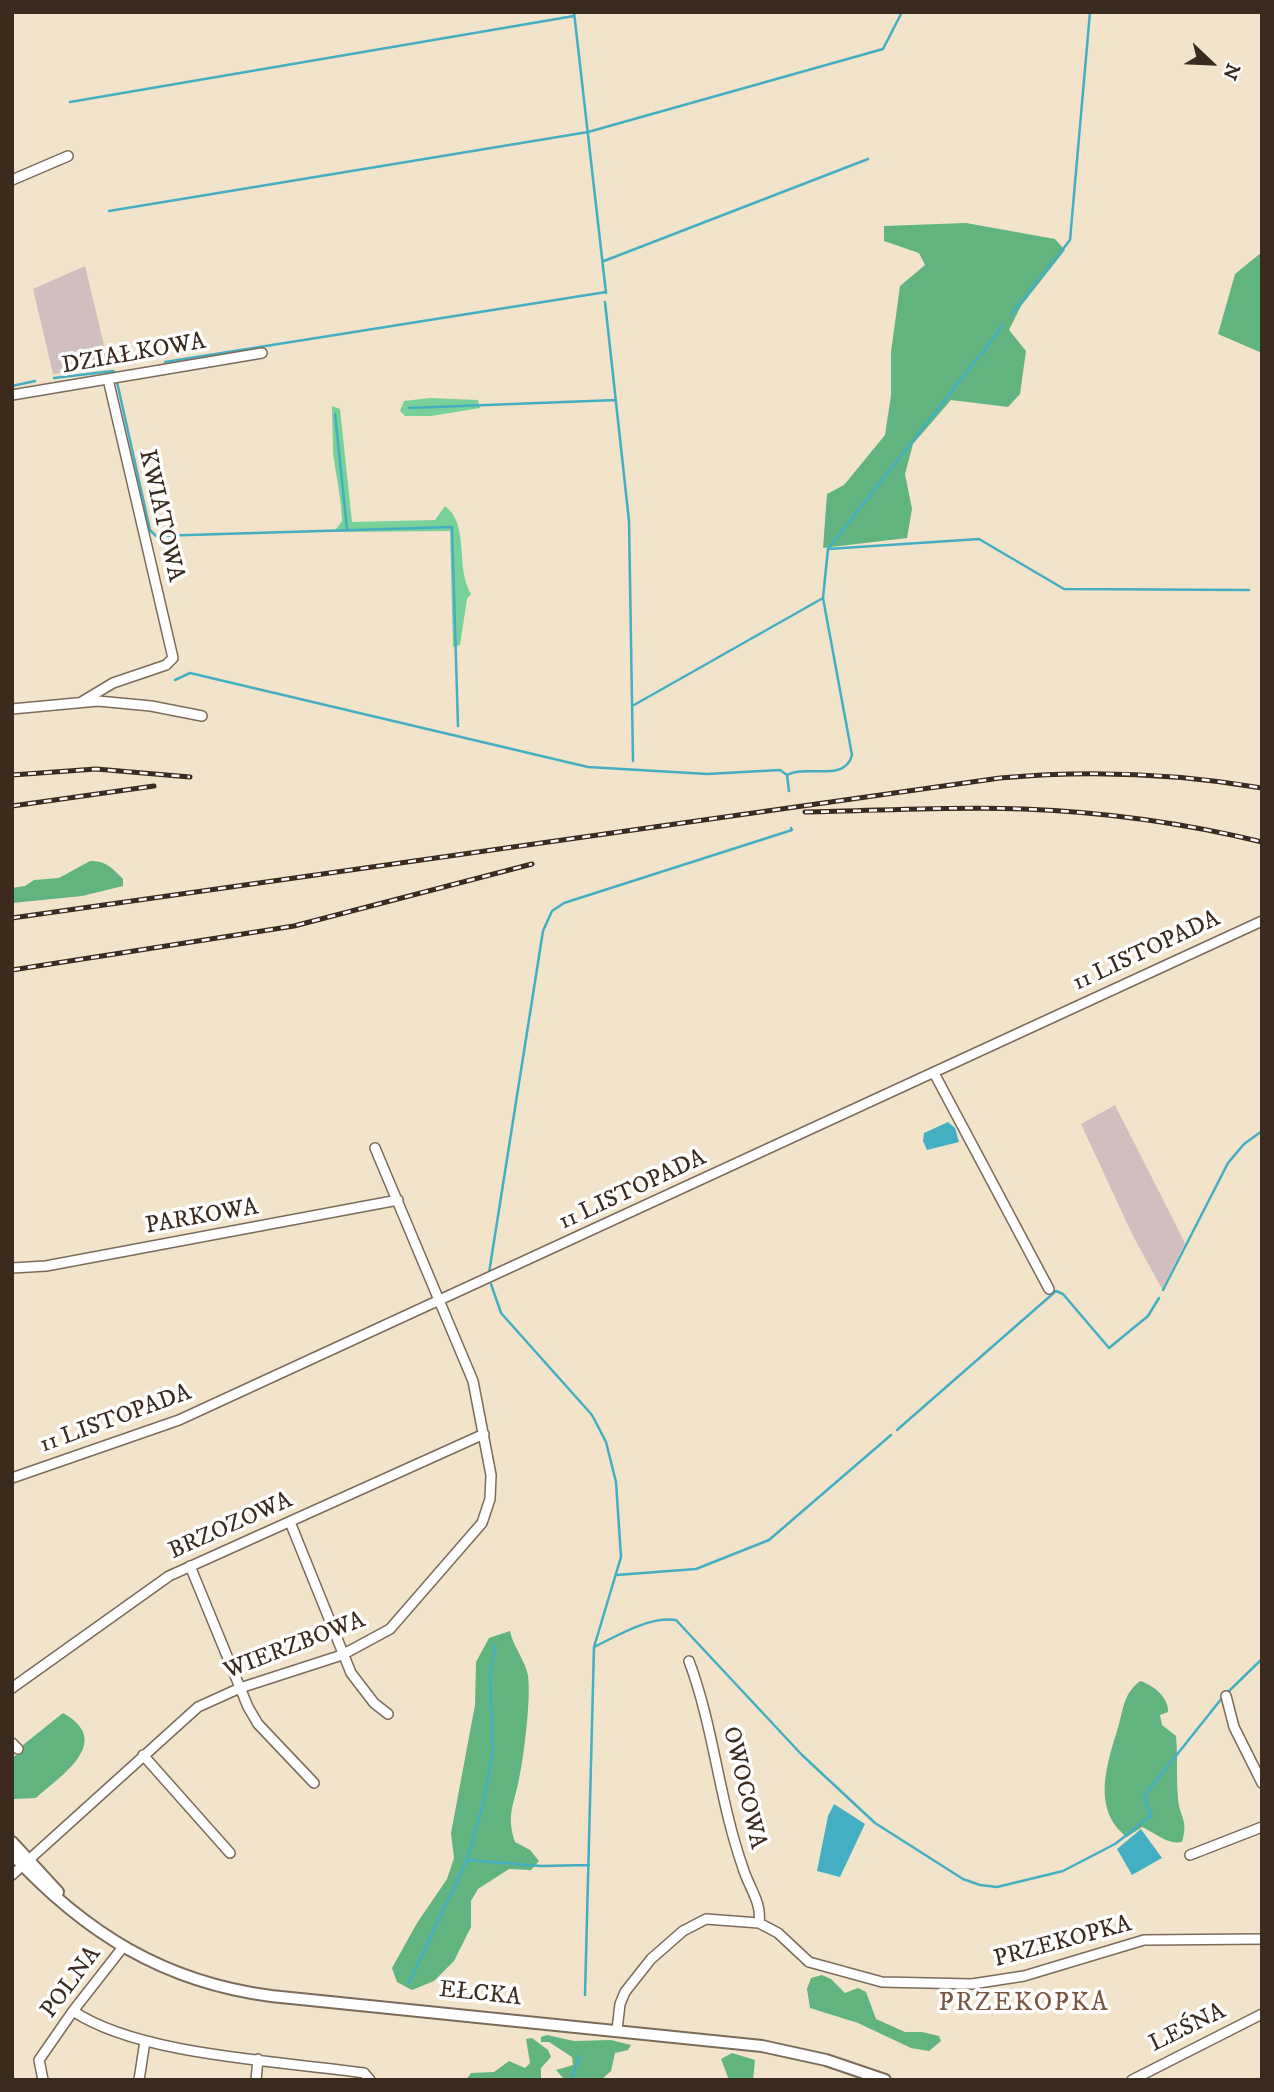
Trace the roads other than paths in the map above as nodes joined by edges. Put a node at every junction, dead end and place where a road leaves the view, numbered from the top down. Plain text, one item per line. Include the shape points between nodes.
1 (68, 156) dead end
2 (12, 180) edge
3 (262, 353) dead end
4 (108, 379) junction
5 (12, 395) edge
6 (83, 701) junction
7 (12, 709) edge
8 (202, 716) dead end
9 (1262, 920) edge
10 (934, 1073) junction
11 (375, 1148) dead end
12 (398, 1200) junction
13 (12, 1268) edge
14 (1049, 1289) dead end
15 (441, 1300) junction
16 (484, 1434) junction
17 (12, 1478) edge
18 (290, 1522) junction
19 (190, 1566) junction
20 (342, 1655) junction
21 (689, 1661) dead end
22 (12, 1688) edge
23 (240, 1688) junction
24 (1226, 1696) dead end
25 (388, 1714) dead end
26 (143, 1755) junction
27 (314, 1783) dead end
28 (1262, 1783) edge
29 (1262, 1827) edge
30 (12, 1842) edge
31 (230, 1853) dead end
32 (12, 1854) edge
33 (1189, 1854) dead end
34 (25, 1862) junction
35 (12, 1875) edge
36 (759, 1923) junction
37 (1262, 1939) edge
38 (124, 1947) junction
39 (73, 2011) junction
40 (1262, 2014) edge
41 (617, 2030) junction
42 (145, 2041) junction
43 (258, 2059) junction
44 (370, 2078) edge
45 (43, 2080) edge
46 (139, 2080) edge
47 (256, 2080) edge
48 (885, 2080) edge
49 (1132, 2080) edge

1 - 2 street
3 - 4 street, DZIAŁKOWA
4 - 5 street, DZIAŁKOWA
4 - 6 street, KWIATOWA via 173,658
6 - 7 street
6 - 8 street via 151,706
9 - 10 street, 11 LISTOPADA
10 - 14 street
10 - 15 street, 11 LISTOPADA
11 - 12 street, WIERZBOWA
12 - 13 street, PARKOWA via 46,1266
12 - 15 street, WIERZBOWA
15 - 16 street, WIERZBOWA via 469,1366
15 - 17 street, 11 LISTOPADA via 179,1420
16 - 18 street, BRZOZOWA
16 - 20 street, WIERZBOWA via 492,1489 482,1523 390,1629
18 - 19 street, BRZOZOWA
18 - 20 street
19 - 22 street, BRZOZOWA via 155,1584
19 - 23 street
20 - 23 street, WIERZBOWA
20 - 25 street via 359,1685
21 - 36 street, OWOCOWA via 704,1700 734,1842 761,1910
23 - 26 street, WIERZBOWA via 191,1712
23 - 27 street via 258,1724
24 - 28 street via 1234,1727
26 - 31 street
26 - 34 street, WIERZBOWA
29 - 33 street
30 - 34 main road, EŁCKA
32 - 34 main road, EŁCKA
34 - 35 street, WIERZBOWA
34 - 38 main road, EŁCKA via 66,1908
36 - 37 street, PRZEKOPKA via 778,1933 809,1962 882,1982 972,1984 1024,1976 1144,1940
36 - 41 street, PRZEKOPKA via 706,1919 669,1941 625,1992
38 - 39 street, POLNA
38 - 41 main road, EŁCKA via 184,1976 249,1993
39 - 42 street
39 - 45 street, POLNA via 39,2060
40 - 49 street, LEŚNA
41 - 48 main road, EŁCKA via 780,2049
42 - 43 street
42 - 46 street
43 - 44 street via 364,2073
43 - 47 street

